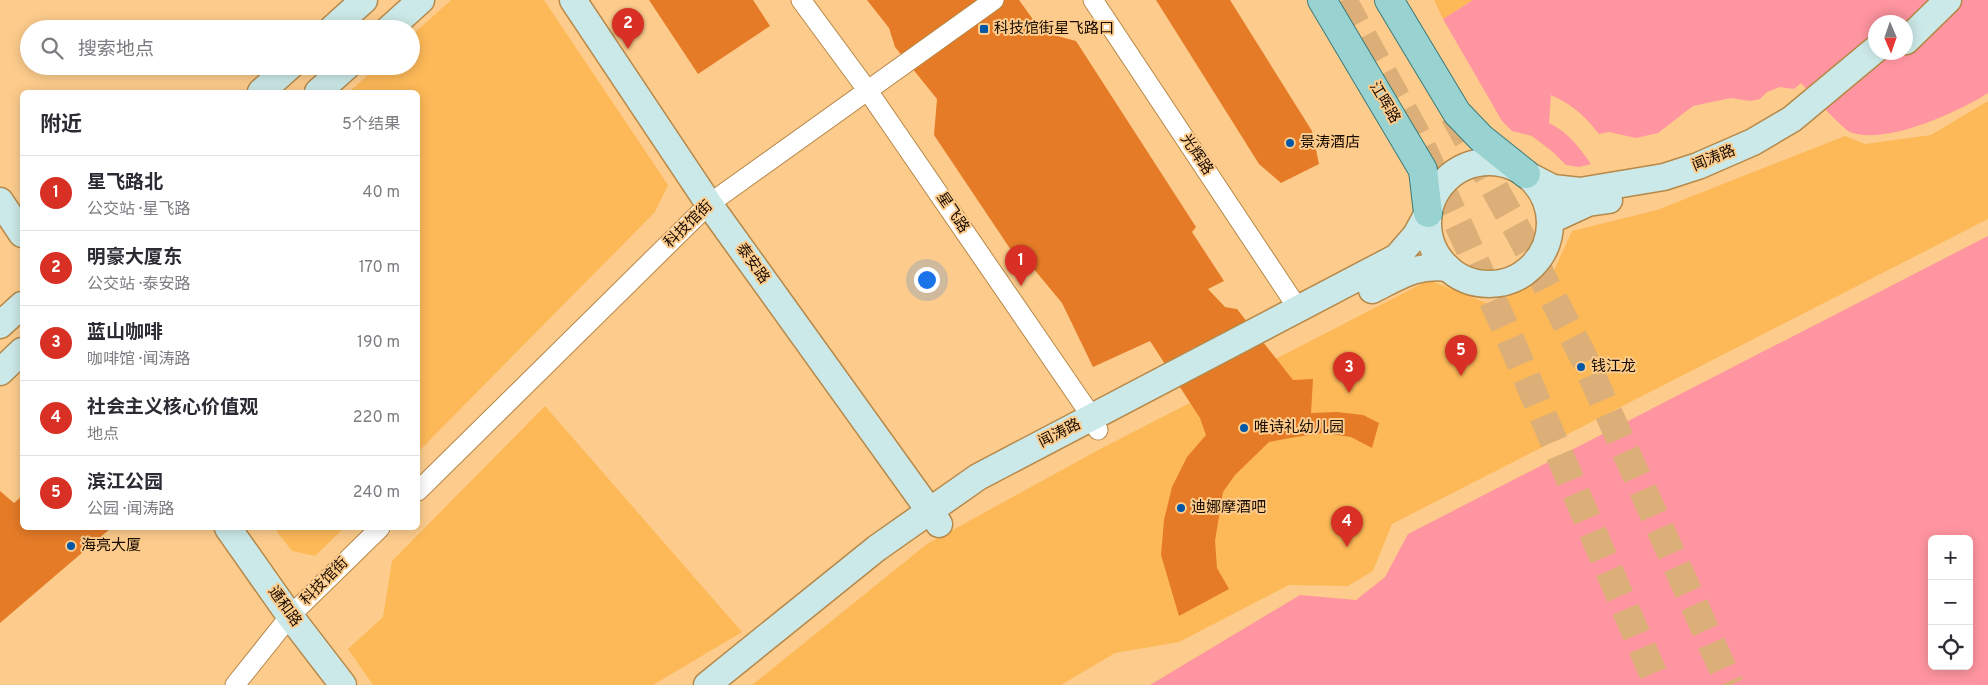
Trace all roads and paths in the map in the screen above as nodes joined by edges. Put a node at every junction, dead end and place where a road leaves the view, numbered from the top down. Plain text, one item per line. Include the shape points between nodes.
1 (364, 0) edge
2 (421, 0) edge
3 (573, 0) edge
4 (801, 0) edge
5 (994, 0) edge
6 (1093, 0) edge
7 (1322, 0) edge
8 (1389, 0) edge
9 (1931, 0) edge
10 (1948, 0) edge
11 (1913, 17) edge
12 (342, 20) edge
13 (399, 20) edge
14 (1913, 34) edge
15 (1868, 57) edge
16 (1886, 60) edge
17 (280, 75) edge
18 (337, 75) edge
19 (263, 90) edge
20 (320, 90) edge
21 (868, 91) junction
22 (1797, 124) junction
23 (1526, 174) junction
24 (0, 201) edge
25 (709, 204) junction
26 (1428, 213) junction
27 (1551, 220) junction
28 (20, 231) edge
29 (1448, 268) junction
30 (20, 307) edge
31 (1299, 310) junction
32 (0, 325) edge
33 (20, 353) edge
34 (0, 372) edge
35 (1095, 424) junction
36 (420, 489) edge
37 (934, 517) junction
38 (229, 530) edge
39 (378, 530) edge
40 (290, 616) junction
41 (235, 685) edge
42 (343, 685) edge
43 (707, 685) edge
44 (731, 685) edge

1 - 12 main road
2 - 13 main road
3 - 25 main road, 泰安路
4 - 21 street, 星飞路
5 - 21 street, 科技馆街
6 - 31 street, 光辉路
7 - 26 main road, 江晖路 via 1424,170
8 - 23 main road via 1457,113 1481,138
9 - 11 main road
10 - 14 main road
15 - 22 main road, 闻涛路
16 - 22 main road, 闻涛路 via 1871,74
17 - 19 main road
18 - 20 main road
21 - 25 street, 科技馆街
21 - 35 street, 星飞路
22 - 23 main road, 闻涛路 via 1664,177 1580,191 1554,188
22 - 27 main road, 闻涛路 via 1784,144 1734,168 1637,196 1588,203
23 - 26 main road, 闻涛路 via 1508,164 1487,161 1469,165 1453,173 1440,186
23 - 27 main road, 闻涛路 via 1539,186
24 - 28 main road
25 - 36 street, 科技馆街
25 - 37 main road, 泰安路
26 - 29 main road, 闻涛路 via 1429,233 1435,252
26 - 31 main road, 闻涛路 via 1416,235 1397,257
27 - 29 main road, 闻涛路 via 1548,240 1539,258 1525,273 1506,282 1485,284 1465,279
29 - 35 main road, 闻涛路 via 1430,266 1410,271
30 - 32 main road
31 - 35 main road, 闻涛路
33 - 34 main road
35 - 37 main road, 闻涛路 via 977,497
37 - 43 main road, 闻涛路 via 877,548
37 - 44 main road, 闻涛路 via 890,557
38 - 40 main road, 通和路
39 - 40 street, 科技馆街
40 - 41 street, 科技馆街
40 - 42 main road, 通和路

